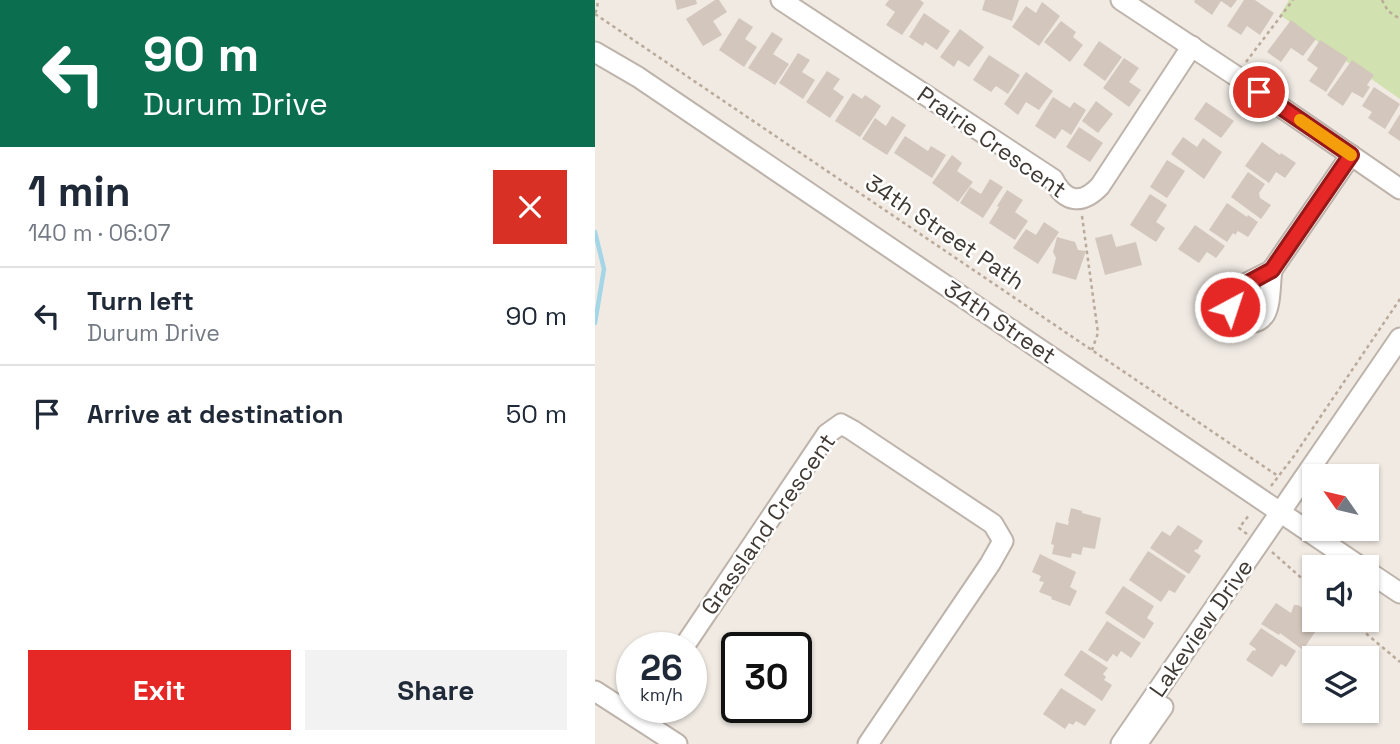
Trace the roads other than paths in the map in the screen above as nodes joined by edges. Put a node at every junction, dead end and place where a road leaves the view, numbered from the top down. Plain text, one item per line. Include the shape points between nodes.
1 (781, 0) edge
2 (1121, 0) edge
3 (595, 37) edge
4 (1192, 46) junction
5 (595, 52) edge
6 (638, 77) junction
7 (1351, 155) junction
8 (1400, 189) edge
9 (1272, 270) dead end
10 (1400, 338) edge
11 (1286, 516) junction
12 (1265, 546) junction
13 (1343, 555) edge
14 (1379, 579) edge
15 (1400, 593) edge
16 (694, 632) edge
17 (595, 691) edge
18 (616, 701) edge
19 (652, 723) edge
20 (677, 744) edge
21 (868, 744) edge
22 (1121, 744) edge
23 (1137, 744) edge

1 - 4 street, Prairie Crescent via 1075,198 1100,186
2 - 4 street
3 - 6 street, 34th Street
4 - 7 street
5 - 6 street, 34th Street
6 - 11 street, 34th Street
7 - 8 street
7 - 9 street
10 - 11 street, Lakeview Drive
11 - 12 street, Lakeview Drive
11 - 13 street, 34th Street
12 - 22 street, Lakeview Drive
12 - 23 street, Lakeview Drive
14 - 15 street
16 - 21 street, Grassland Crescent via 827,434 841,424 867,439 993,524 1003,541
17 - 18 street
19 - 20 street

